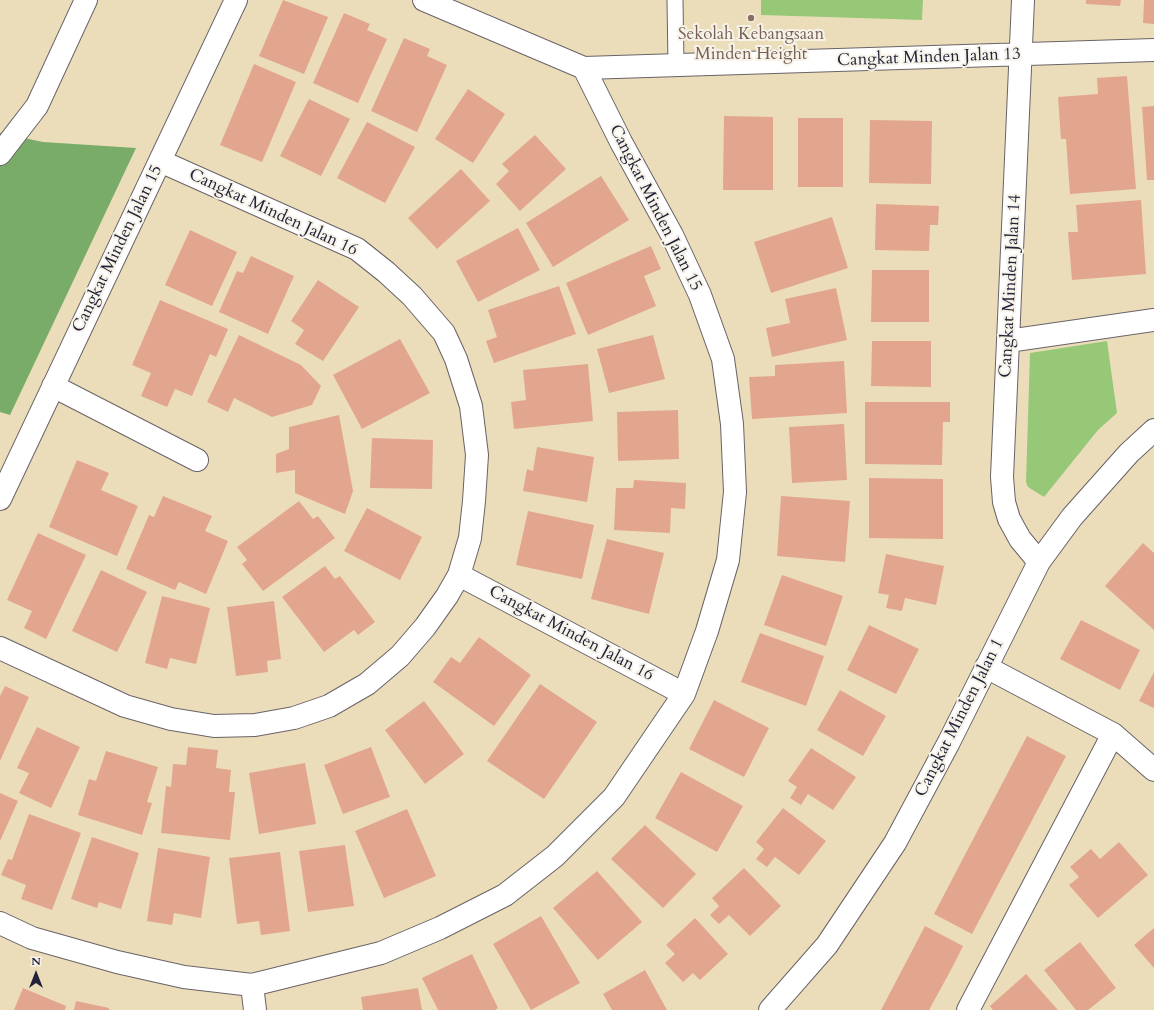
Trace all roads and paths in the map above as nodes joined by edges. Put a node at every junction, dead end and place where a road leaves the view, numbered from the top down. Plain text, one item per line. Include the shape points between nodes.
1 (86, 0) edge
2 (236, 0) edge
3 (424, 0) edge
4 (675, 0) edge
5 (1023, 0) edge
6 (1154, 50) edge
7 (1021, 55) junction
8 (676, 64) junction
9 (584, 68) junction
10 (0, 154) edge
11 (160, 161) junction
12 (1154, 320) edge
13 (1008, 341) junction
14 (53, 386) junction
15 (1154, 430) edge
16 (197, 460) dead end
17 (0, 499) edge
18 (1039, 562) junction
19 (459, 574) junction
20 (0, 648) edge
21 (986, 667) junction
22 (684, 694) junction
23 (1113, 734) junction
24 (1154, 770) edge
25 (0, 923) edge
26 (252, 985) junction
27 (255, 1010) edge
28 (770, 1010) edge
29 (968, 1010) edge

1 - 10 street via 37,106
2 - 11 street, Cangkat Minden Jalan 15
3 - 9 street
4 - 8 lane
5 - 7 street, Cangkat Minden Jalan 14
6 - 7 street, Cangkat Minden Jalan 13
7 - 8 street, Cangkat Minden Jalan 13
7 - 13 street, Cangkat Minden Jalan 14
8 - 9 street, Cangkat Minden Jalan 13
9 - 22 street, Cangkat Minden Jalan 15 via 672,235 700,295 723,359 732,424 735,492 728,560 707,631
11 - 14 street, Cangkat Minden Jalan 15
11 - 19 street, Cangkat Minden Jalan 16 via 356,249 412,296 444,333 456,359 471,406 476,455 470,538
12 - 13 street
13 - 18 street, Cangkat Minden Jalan 14 via 1002,477 1004,502 1009,519 1020,539
14 - 16 street
14 - 17 street, Cangkat Minden Jalan 15
15 - 18 street, Cangkat Minden Jalan 1 via 1129,453 1072,517
18 - 21 street, Cangkat Minden Jalan 1
19 - 20 street, Cangkat Minden Jalan 16 via 425,627 400,656 368,684 329,706 294,718 255,725 214,726 171,719 125,706
19 - 22 street, Cangkat Minden Jalan 16
21 - 23 street
21 - 28 street, Cangkat Minden Jalan 1 via 895,843 827,946
22 - 26 street, Cangkat Minden Jalan 15 via 614,796 555,856 505,895 440,928 381,953
23 - 24 street
23 - 29 street
25 - 26 street, Cangkat Minden Jalan 15 via 32,938 117,962 184,977
26 - 27 street

